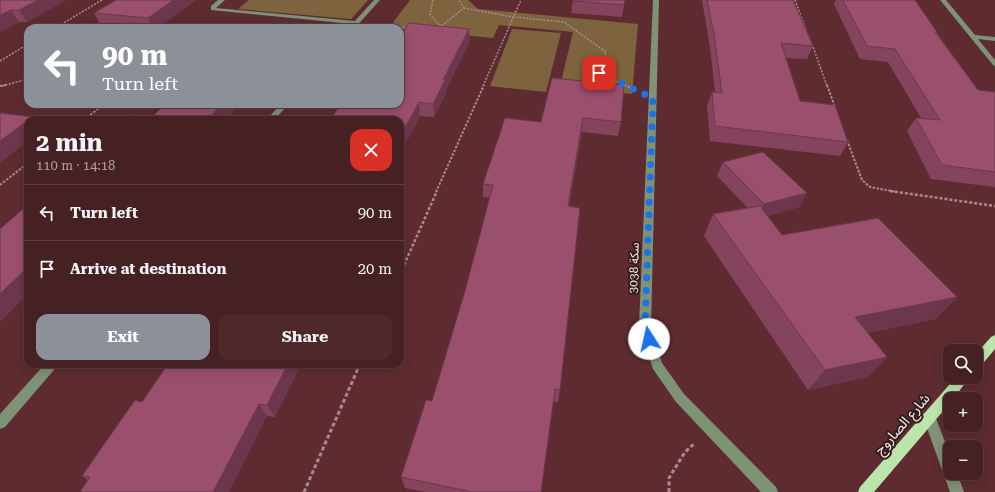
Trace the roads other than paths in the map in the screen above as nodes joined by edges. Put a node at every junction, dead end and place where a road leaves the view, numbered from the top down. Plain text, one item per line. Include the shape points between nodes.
1 (222, 0) edge
2 (377, 0) edge
3 (656, 0) edge
4 (943, 0) edge
5 (357, 22) joint
6 (972, 37) junction
7 (995, 39) edge
8 (995, 64) edge
9 (281, 108) edge
10 (274, 116) edge
11 (995, 340) edge
12 (983, 355) edge
13 (49, 368) edge
14 (958, 384) edge
15 (929, 417) junction
16 (0, 423) edge
17 (771, 492) edge
18 (865, 492) edge
19 (957, 492) edge

1 - 5 street via 213,9
2 - 5 street
3 - 17 street, سكة 3038 via 645,326 657,365 680,398
4 - 6 street
6 - 7 street
6 - 8 street
9 - 10 street
11 - 12 main road
13 - 16 street
14 - 15 main road, شارع الصاروج
15 - 18 main road, شارع الصاروج
15 - 19 street

